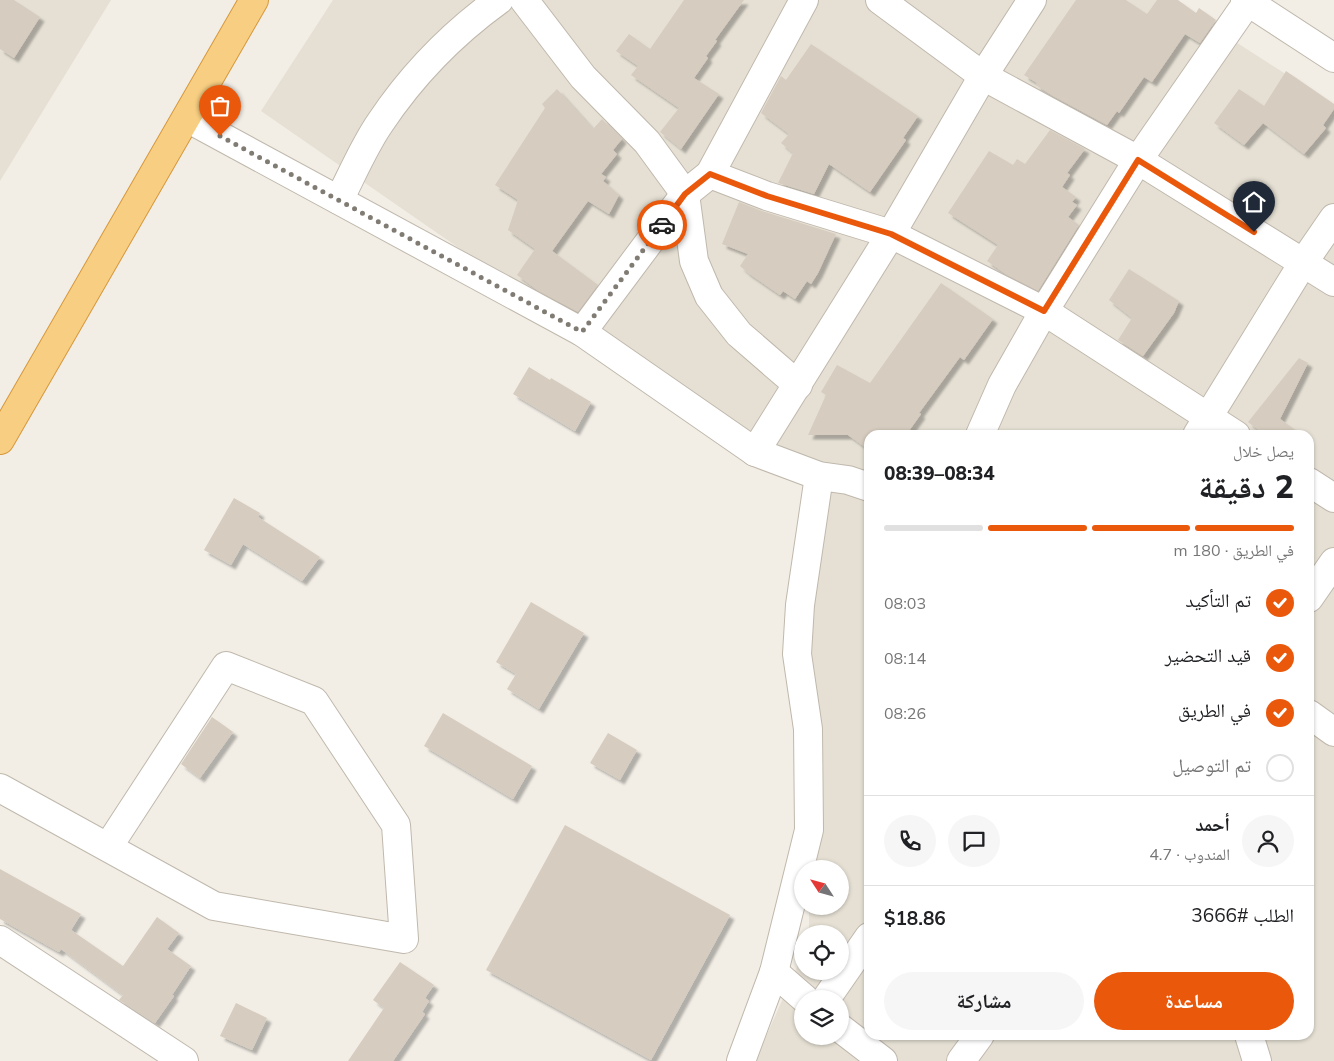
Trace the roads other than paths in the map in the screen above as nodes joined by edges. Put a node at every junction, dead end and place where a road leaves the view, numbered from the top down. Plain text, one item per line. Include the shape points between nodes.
1 (254, 0) edge
2 (498, 0) edge
3 (804, 0) edge
4 (880, 0) edge
5 (1032, 0) edge
6 (1248, 1) edge
7 (538, 6) edge
8 (1334, 58) edge
9 (983, 76) junction
10 (187, 118) junction
11 (1138, 160) junction
12 (710, 174) junction
13 (685, 194) junction
14 (339, 200) junction
15 (1334, 218) edge
16 (891, 234) junction
17 (1303, 263) junction
18 (1334, 282) edge
19 (1044, 311) junction
20 (582, 332) junction
21 (798, 385) junction
22 (1202, 426) edge
23 (982, 430) edge
24 (1217, 430) edge
25 (0, 440) edge
26 (755, 452) junction
27 (819, 476) junction
28 (864, 485) edge
29 (1314, 485) edge
30 (1334, 498) edge
31 (1334, 562) edge
32 (1314, 591) edge
33 (1314, 718) edge
34 (1334, 732) edge
35 (0, 788) edge
36 (108, 848) junction
37 (0, 940) edge
38 (864, 944) edge
39 (774, 972) junction
40 (795, 990) edge
41 (832, 990) edge
42 (849, 1035) edge
43 (976, 1040) edge
44 (1251, 1040) edge
45 (184, 1061) edge
46 (741, 1061) edge
47 (883, 1061) edge
48 (960, 1061) edge
49 (1257, 1061) edge

1 - 10 highway
2 - 14 street via 419,70 379,124
3 - 12 street
4 - 9 street
5 - 9 street
6 - 8 street
6 - 11 street
7 - 13 street via 584,77 647,142
9 - 11 street
9 - 16 street
10 - 14 street
10 - 25 highway
11 - 17 street
11 - 19 street
12 - 13 street
12 - 16 street via 767,196
13 - 20 street
13 - 21 street via 694,261 709,296 739,334
14 - 20 street
15 - 17 street
16 - 19 street
16 - 21 street
17 - 18 street
17 - 22 street
19 - 22 street
19 - 23 street via 1002,385
20 - 26 street
21 - 26 street
22 - 24 street
26 - 27 street
27 - 28 street
27 - 39 street via 800,605 798,654 808,729 809,830
29 - 30 street
31 - 32 street
33 - 34 street
35 - 36 street
36 - 36 street via 214,906 404,939 396,825 314,701 226,666
37 - 45 street
38 - 41 street
39 - 40 street
39 - 46 street
42 - 47 street
43 - 48 street
44 - 49 street

